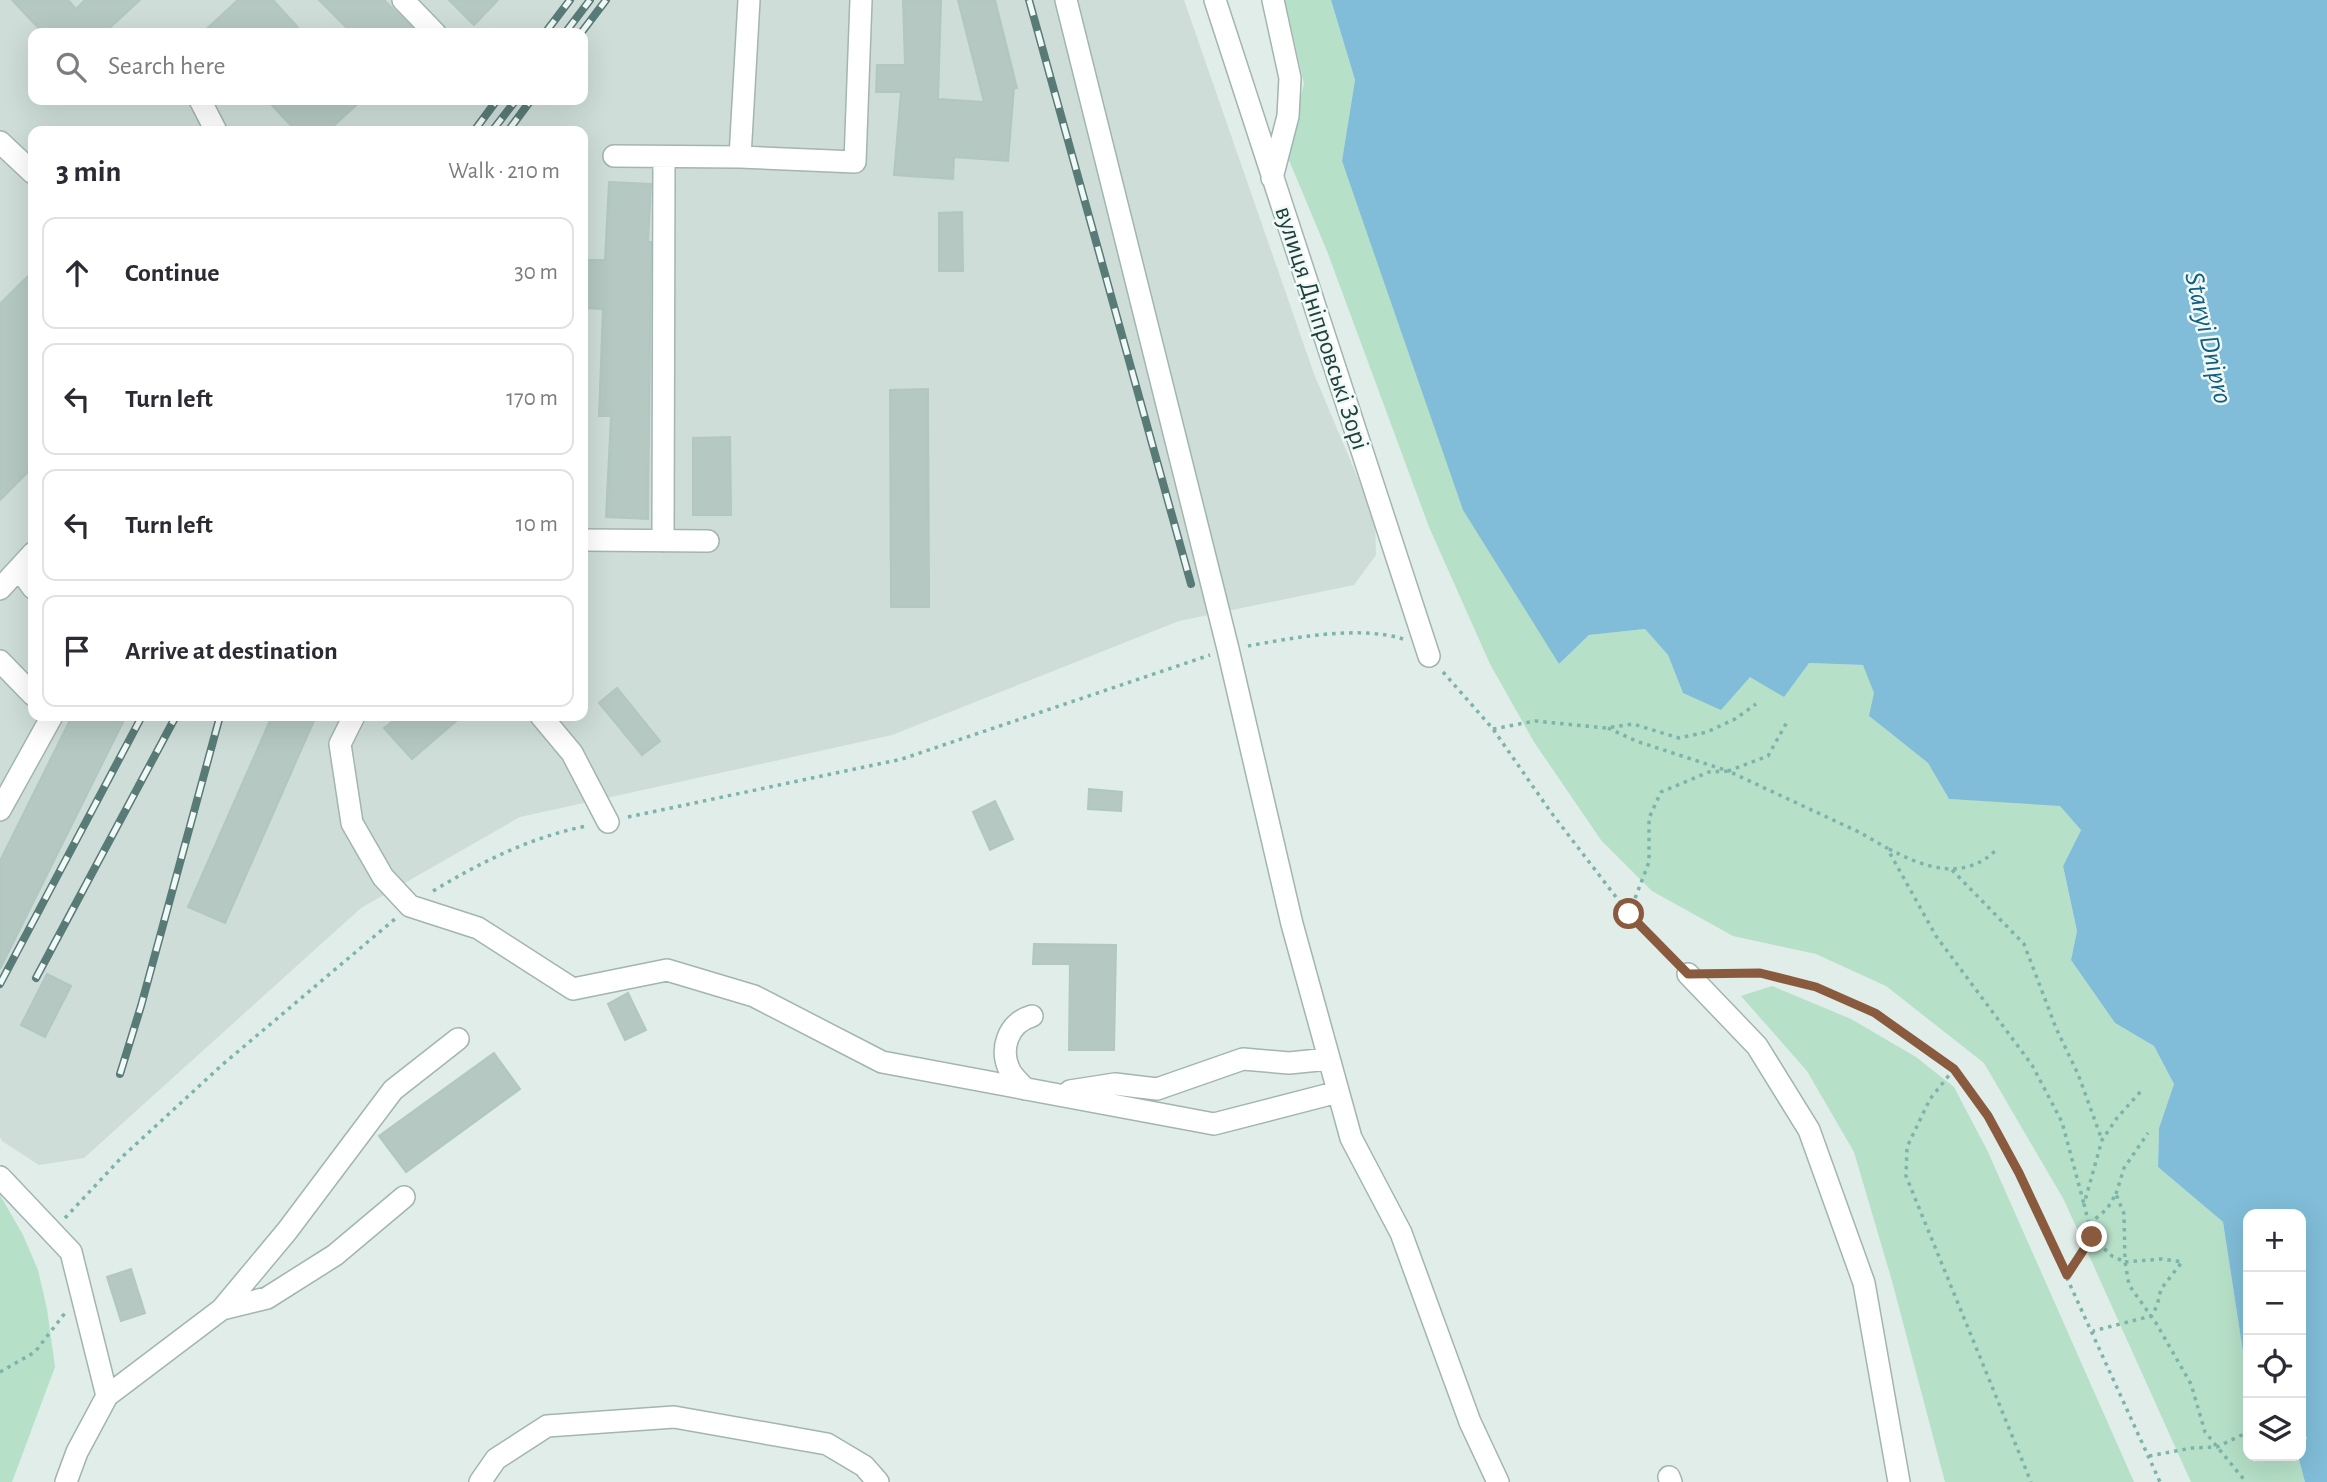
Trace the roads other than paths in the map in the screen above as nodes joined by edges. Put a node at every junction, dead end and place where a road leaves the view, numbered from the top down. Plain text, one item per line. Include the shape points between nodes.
1 (403, 0) edge
2 (749, 0) edge
3 (861, 0) edge
4 (1066, 0) edge
5 (1215, 0) edge
6 (1273, 0) edge
7 (430, 28) edge
8 (203, 105) edge
9 (213, 126) edge
10 (0, 142) edge
11 (614, 156) dead end
12 (664, 156) junction
13 (740, 157) junction
14 (28, 168) edge
15 (1272, 178) junction
16 (588, 540) edge
17 (663, 541) junction
18 (708, 541) dead end
19 (28, 560) edge
20 (20, 570) junction
21 (28, 581) edge
22 (0, 589) edge
23 (1429, 656) road end
24 (0, 661) edge
25 (28, 690) edge
26 (49, 721) edge
27 (352, 721) edge
28 (545, 721) edge
29 (0, 810) edge
30 (608, 822) road end
31 (1688, 974) road end
32 (1032, 1016) dead end
33 (458, 1039) dead end
34 (1329, 1059) junction
35 (1025, 1089) junction
36 (1338, 1091) junction
37 (1054, 1094) junction
38 (0, 1177) edge
39 (404, 1197) dead end
40 (222, 1309) junction
41 (107, 1396) junction
42 (66, 1482) edge
43 (480, 1482) edge
44 (878, 1482) edge
45 (1497, 1482) edge
46 (1899, 1482) edge

1 - 7 street
2 - 13 street
3 - 13 street via 855,162
4 - 34 street
5 - 15 street, вулиця Дніпровські Зорі
6 - 15 street via 1290,78 1288,116
8 - 9 street
10 - 14 street
11 - 12 street
12 - 13 street
12 - 17 street
15 - 23 street, вулиця Дніпровські Зорі
16 - 17 street
17 - 18 street
19 - 20 street
20 - 21 street
20 - 22 street
24 - 25 street
26 - 29 street
27 - 35 street via 340,744 352,823 383,877 410,905 478,928 573,989 667,970 754,996 882,1062
28 - 30 street via 572,753
31 - 46 street via 1757,1046 1809,1130 1864,1283
32 - 35 street via 1019,1019 1006,1051 1010,1072
33 - 40 street via 393,1090
34 - 36 street
34 - 37 street via 1289,1063 1243,1059 1157,1089 1115,1084
35 - 37 street
36 - 37 street via 1214,1124
36 - 45 street via 1351,1138 1401,1233 1470,1422
38 - 41 street via 71,1252
39 - 40 street via 335,1255 267,1298
40 - 41 street
41 - 42 street
43 - 44 street via 496,1459 547,1426 674,1417 827,1444 864,1466

